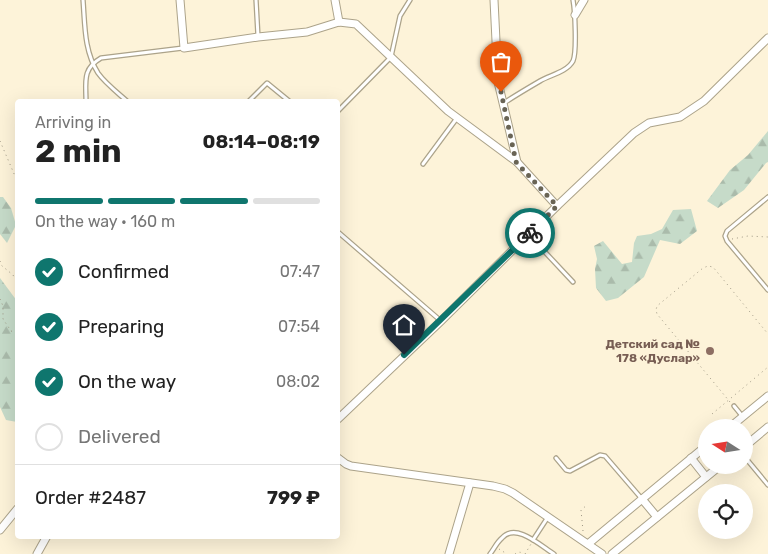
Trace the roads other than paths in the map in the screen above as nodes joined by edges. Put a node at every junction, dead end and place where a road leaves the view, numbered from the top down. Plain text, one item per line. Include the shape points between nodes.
1 (83, 0) edge
2 (180, 0) edge
3 (256, 0) edge
4 (335, 0) edge
5 (410, 0) edge
6 (494, 0) edge
7 (573, 0) edge
8 (584, 0) edge
9 (574, 15) junction
10 (339, 22) junction
11 (258, 37) junction
12 (766, 43) edge
13 (184, 48) junction
14 (391, 57) junction
15 (93, 63) junction
16 (86, 99) edge
17 (125, 99) edge
18 (251, 99) edge
19 (287, 99) edge
20 (504, 103) junction
21 (340, 110) edge
22 (458, 118) junction
23 (516, 162) junction
24 (423, 164) dead end
25 (768, 197) edge
26 (557, 206) junction
27 (340, 234) edge
28 (528, 234) junction
29 (572, 282) dead end
30 (768, 290) edge
31 (440, 321) junction
32 (768, 396) edge
33 (734, 406) dead end
34 (340, 417) edge
35 (743, 417) junction
36 (740, 419) edge
37 (768, 427) edge
38 (753, 440) edge
39 (698, 452) edge
40 (556, 458) dead end
41 (691, 458) junction
42 (340, 460) edge
43 (753, 467) edge
44 (710, 474) edge
45 (706, 477) junction
46 (470, 483) junction
47 (768, 485) edge
48 (642, 499) junction
49 (15, 512) edge
50 (548, 517) junction
51 (657, 517) junction
52 (0, 530) edge
53 (45, 539) edge
54 (533, 540) junction
55 (588, 544) junction
56 (37, 554) edge
57 (449, 554) edge
58 (490, 554) edge
59 (554, 554) edge
60 (602, 554) edge
61 (612, 554) edge

1 - 15 lane via 85,41
2 - 13 street
3 - 11 lane
4 - 10 street
5 - 14 lane via 400,16
6 - 20 street via 498,82
7 - 9 lane
8 - 9 street
9 - 20 lane via 575,54 572,62 564,70
10 - 11 street via 307,32
10 - 14 street via 356,24
11 - 13 street
12 - 26 street via 704,101 680,117 649,123 634,133
13 - 15 lane via 107,57
14 - 21 lane
14 - 22 street
15 - 16 lane via 85,78
15 - 17 lane via 99,75
18 - 19 lane via 267,83
20 - 23 street
22 - 23 street
22 - 24 lane
23 - 26 street
25 - 30 lane via 727,231 726,236
26 - 28 street
27 - 31 lane
28 - 29 lane
28 - 31 street
31 - 34 street
32 - 35 street
33 - 35 lane
35 - 36 street
37 - 38 street
39 - 41 street
40 - 48 lane via 570,471 600,455 605,456
41 - 45 street
41 - 48 street
42 - 46 street via 352,466
43 - 47 lane
44 - 45 street
45 - 51 street
46 - 50 street via 505,489
46 - 57 street
48 - 51 street
48 - 55 street
49 - 52 street
50 - 54 lane
50 - 55 street
51 - 61 street
53 - 56 street
54 - 58 lane via 510,533 502,537
54 - 59 lane
55 - 60 street

